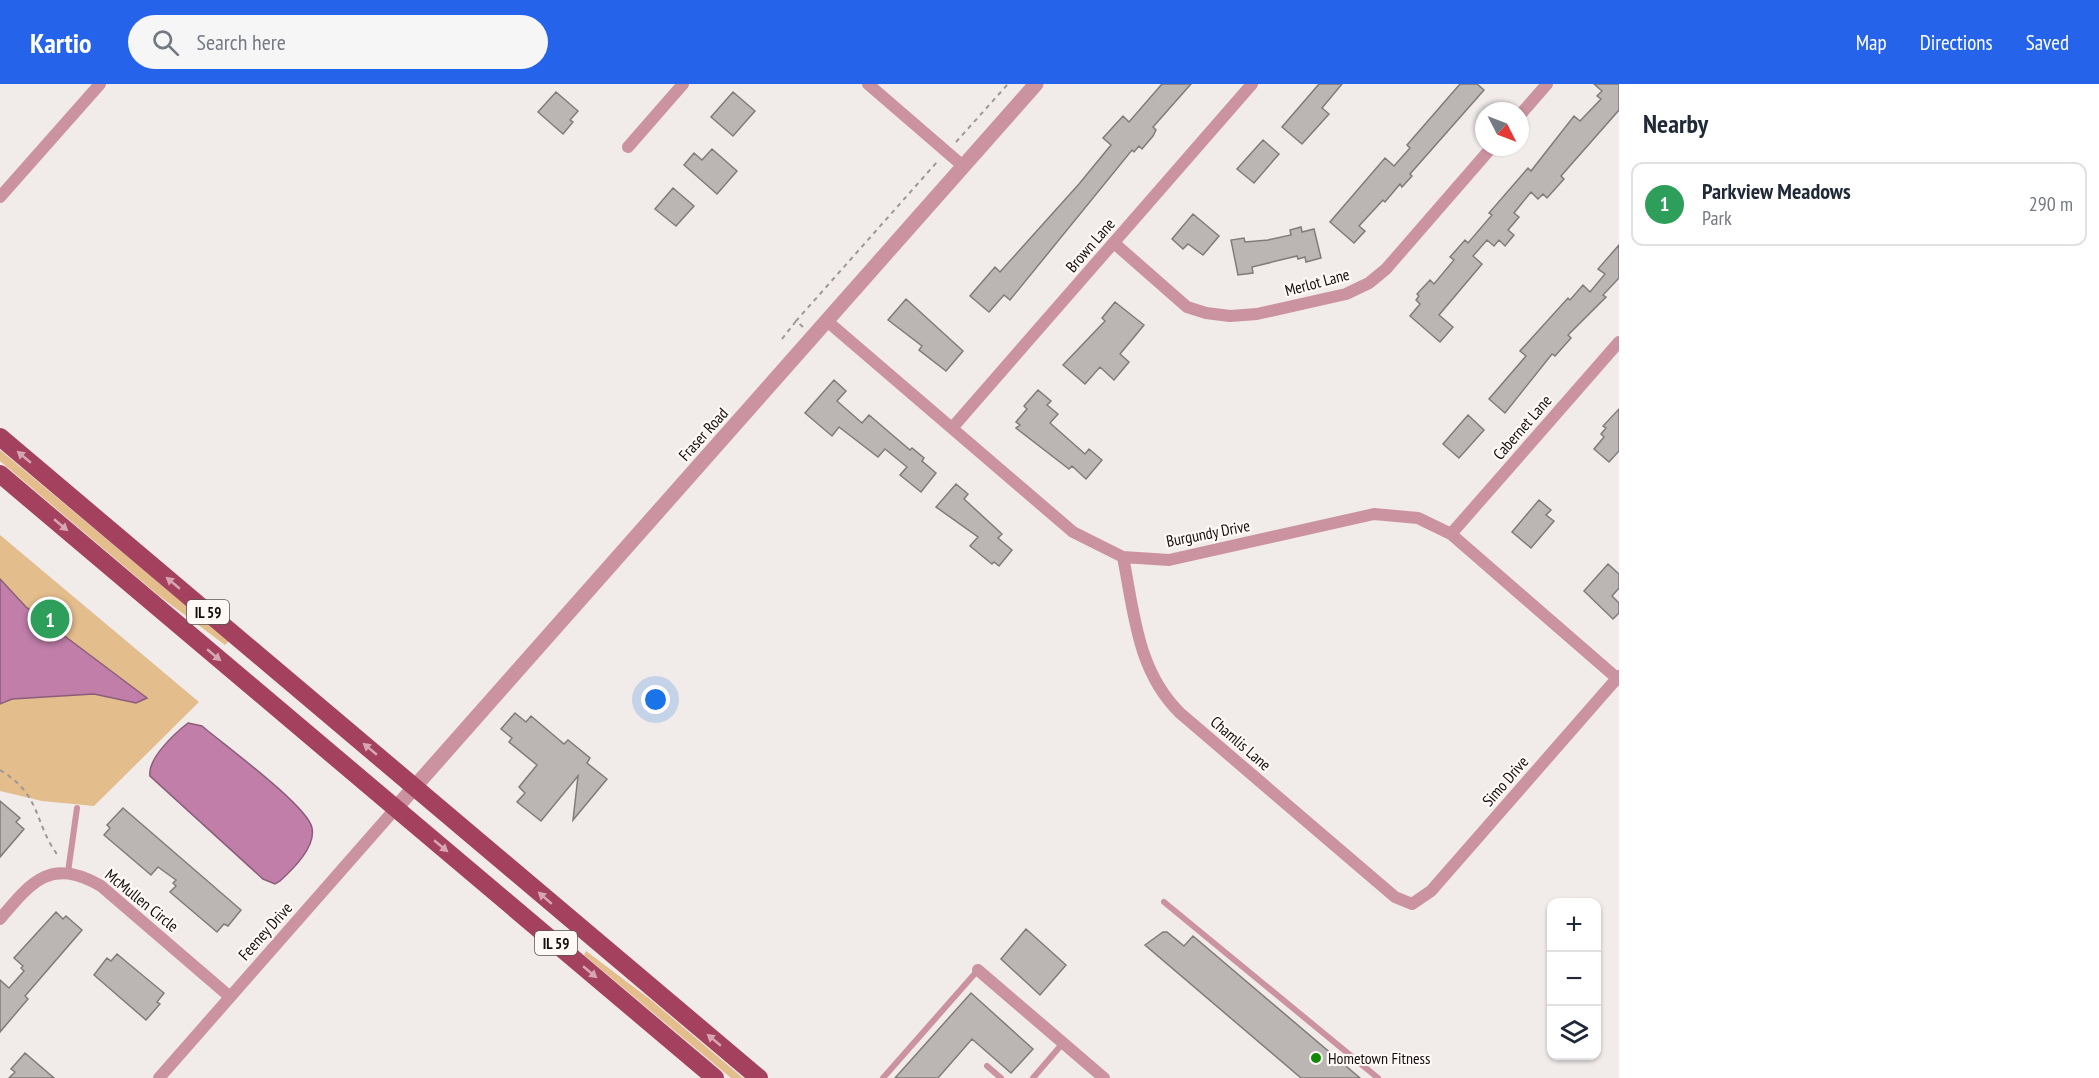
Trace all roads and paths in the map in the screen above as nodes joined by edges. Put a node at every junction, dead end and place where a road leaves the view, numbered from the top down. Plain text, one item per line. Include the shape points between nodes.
1 (100, 84) edge
2 (683, 84) edge
3 (868, 84) edge
4 (1008, 84) edge
5 (1036, 84) edge
6 (1252, 84) edge
7 (1547, 84) edge
8 (1529, 105) edge
9 (628, 147) dead end
10 (947, 152) junction
11 (1484, 156) edge
12 (963, 166) junction
13 (0, 197) edge
14 (1114, 243) junction
15 (796, 321) junction
16 (827, 321) junction
17 (814, 336) junction
18 (782, 339) dead end
19 (1619, 342) edge
20 (952, 427) junction
21 (0, 437) edge
22 (0, 474) edge
23 (1451, 534) junction
24 (1123, 557) junction
25 (1618, 678) edge
26 (0, 770) edge
27 (415, 787) junction
28 (77, 808) dead end
29 (396, 808) junction
30 (61, 859) dead end
31 (68, 872) junction
32 (1164, 902) dead end
33 (1412, 904) joint
34 (0, 919) edge
35 (978, 970) joint
36 (229, 996) junction
37 (1063, 1043) junction
38 (987, 1066) dead end
39 (159, 1078) edge
40 (715, 1078) edge
41 (759, 1078) edge
42 (883, 1078) edge
43 (1001, 1078) edge
44 (1033, 1078) edge
45 (1104, 1078) edge
46 (1378, 1078) edge

1 - 13 street
2 - 9 street
3 - 10 street
4 - 10 path
5 - 12 street, Fraser Road
6 - 14 street, Brown Lane
7 - 8 street
10 - 12 street
10 - 15 path
11 - 14 street, Merlot Lane via 1386,269 1346,294 1257,314 1206,313 1187,307
12 - 16 street, Fraser Road
14 - 20 street, Brown Lane
15 - 17 path
15 - 18 path
16 - 17 street, Fraser Road
16 - 20 street, Burgundy Drive
17 - 27 street, Fraser Road
19 - 23 street, Cabernet Lane
20 - 24 street, Burgundy Drive via 1073,532
27 -> 21 main road, IL 59
22 -> 29 main road, IL 59
23 - 24 street, Burgundy Drive via 1418,518 1374,514 1169,560
23 - 25 street, Burgundy Drive
24 - 33 street, Chamlis Lane via 1143,657 1172,705 1395,897
25 - 33 street, Simo Drive via 1431,891
26 - 30 path via 27,791 51,846
27 - 29 street, Fraser Road
41 -> 27 main road, IL 59
28 - 31 lane
29 - 36 street, Feeney Drive
29 -> 40 main road, IL 59
31 - 34 street via 40,878
31 - 36 street, McMullen Circle via 101,885
32 - 46 lane
35 - 37 street
35 - 42 lane
36 - 39 street, Feeney Drive
37 - 44 lane
37 - 45 street
38 - 43 lane

